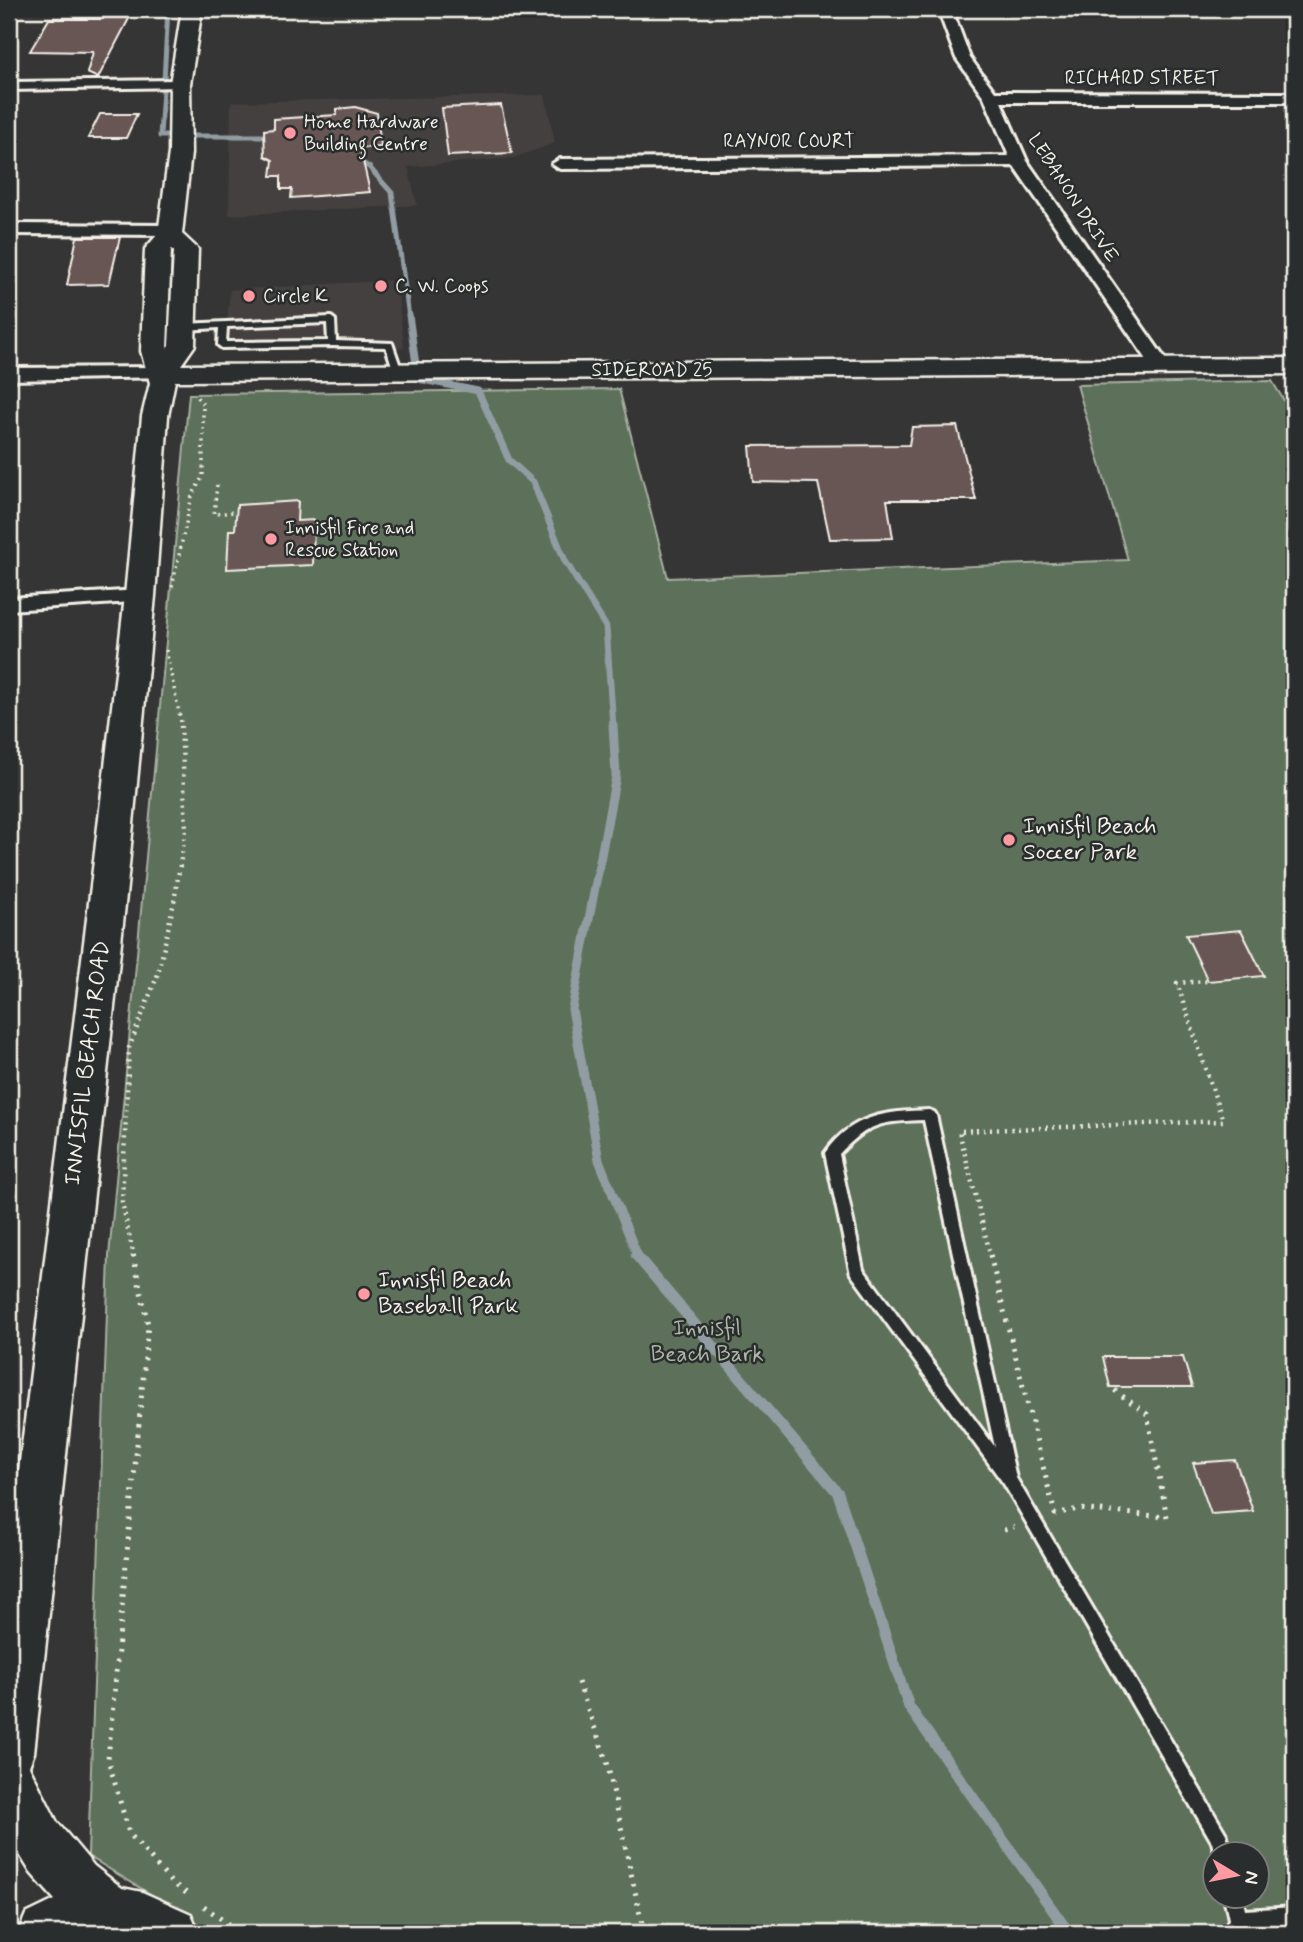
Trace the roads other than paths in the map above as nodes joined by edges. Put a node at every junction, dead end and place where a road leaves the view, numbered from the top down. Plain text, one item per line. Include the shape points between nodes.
1 (192, 9) edge
2 (945, 9) edge
3 (180, 85) junction
4 (9, 86) edge
5 (991, 97) junction
6 (1294, 97) edge
7 (1019, 161) junction
8 (560, 164) dead end
9 (9, 229) edge
10 (170, 233) junction
11 (223, 326) junction
12 (183, 327) junction
13 (332, 343) junction
14 (1161, 366) junction
15 (1293, 368) edge
16 (398, 372) junction
17 (162, 373) junction
18 (9, 374) edge
19 (156, 594) junction
20 (9, 604) edge
21 (1009, 1479) junction
22 (9, 1753) edge
23 (9, 1780) edge
24 (1220, 1840) edge
25 (111, 1913) junction
26 (1294, 1916) edge
27 (1236, 1926) edge
28 (45, 1933) edge
29 (173, 1933) edge

1 - 3 main road, INNISFIL BEACH ROAD
2 - 5 street, LEBANON DRIVE via 963,58
3 - 4 street
3 - 10 main road, INNISFIL BEACH ROAD via 180,153
5 - 6 street, RICHARD STREET
5 - 7 street, LEBANON DRIVE
7 - 8 street, RAYNOR COURT
7 - 14 street, LEBANON DRIVE
9 - 10 street
10 - 12 main road, INNISFIL BEACH ROAD via 186,249
10 - 17 main road, INNISFIL BEACH ROAD via 157,249 153,351
11 - 12 lane
11 - 13 lane via 222,345
11 - 13 lane via 331,320
12 - 17 main road, INNISFIL BEACH ROAD via 182,345
13 - 16 lane via 389,345
14 - 15 main road, SIDEROAD 25
14 - 16 main road, SIDEROAD 25
16 - 17 main road, SIDEROAD 25
17 - 18 street, SIDEROAD 25
17 - 19 street, INNISFIL BEACH ROAD via 155,416
19 - 20 street
19 - 22 main road, INNISFIL BEACH ROAD
21 - 21 lane via 929,1115 872,1118 832,1153 856,1270
21 - 24 lane
23 - 25 main road via 28,1825 57,1866
25 - 28 main road via 80,1917
25 - 29 main road via 143,1918
26 - 27 lane

